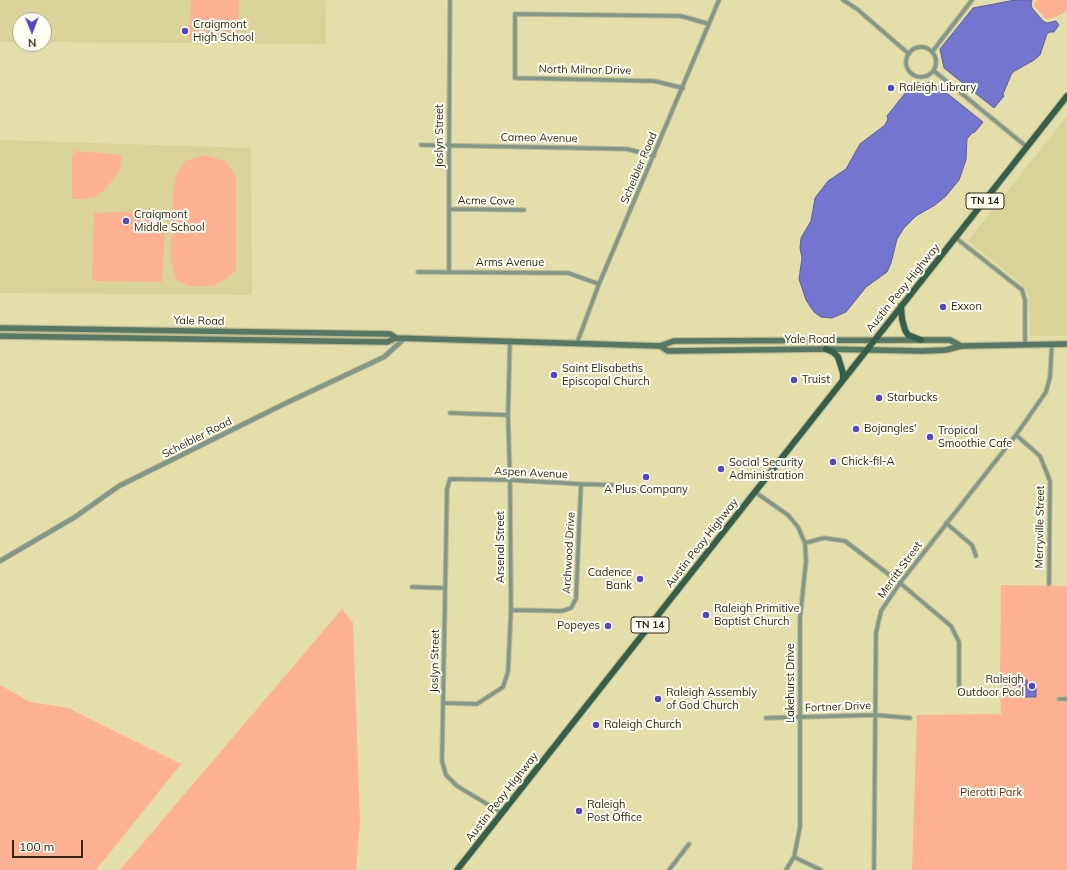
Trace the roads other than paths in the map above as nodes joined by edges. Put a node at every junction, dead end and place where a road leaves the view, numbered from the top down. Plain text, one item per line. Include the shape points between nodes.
1 (450, 0) edge
2 (719, 0) edge
3 (843, 0) edge
4 (972, 0) edge
5 (709, 24) junction
6 (932, 52) junction
7 (909, 54) junction
8 (934, 71) junction
9 (683, 88) junction
10 (1067, 96) edge
11 (421, 145) dead end
12 (449, 145) junction
13 (1027, 147) junction
14 (654, 156) junction
15 (449, 209) junction
16 (524, 210) dead end
17 (956, 238) junction
18 (418, 272) dead end
19 (449, 272) junction
20 (599, 284) junction
21 (902, 306) junction
22 (0, 328) edge
23 (0, 336) edge
24 (396, 338) junction
25 (405, 338) junction
26 (510, 340) junction
27 (922, 340) junction
28 (874, 341) junction
29 (577, 343) junction
30 (1025, 344) junction
31 (1052, 344) junction
32 (1067, 344) edge
33 (660, 346) junction
34 (961, 346) junction
35 (826, 349) junction
36 (866, 350) junction
37 (843, 380) junction
38 (450, 413) dead end
39 (508, 415) junction
40 (1016, 435) junction
41 (450, 479) joint
42 (510, 480) junction
43 (581, 484) junction
44 (612, 485) dead end
45 (755, 492) junction
46 (946, 524) junction
47 (805, 543) junction
48 (976, 556) dead end
49 (0, 561) edge
50 (900, 583) junction
51 (1049, 584) dead end
52 (412, 587) dead end
53 (444, 588) junction
54 (511, 610) junction
55 (959, 693) dead end
56 (1059, 699) dead end
57 (1067, 700) edge
58 (443, 703) junction
59 (875, 714) junction
60 (800, 717) junction
61 (766, 718) dead end
62 (910, 718) dead end
63 (502, 813) junction
64 (689, 844) dead end
65 (794, 857) junction
66 (458, 870) edge
67 (669, 870) edge
68 (786, 870) edge
69 (821, 870) edge
70 (874, 870) edge

1 - 12 street, Joslyn Street
2 - 5 street, Scheibler Road
3 - 7 street
4 - 6 street
5 - 9 street, Scheibler Road
5 - 9 street, North Milnor Drive via 680,16 515,14 515,78 654,81
6 - 7 street via 917,48
6 - 8 street via 936,61
7 - 8 street via 906,63 912,75 922,77
8 - 13 street
9 - 14 street, Scheibler Road
10 - 13 main road, Austin Peay Highway / TN 14
11 - 12 street, Cameo Avenue
12 - 14 street, Cameo Avenue via 627,149
12 - 15 street, Joslyn Street
13 - 17 main road, Austin Peay Highway / TN 14
14 - 20 street, Scheibler Road
15 - 16 street, Acme Cove
15 - 19 street, Joslyn Street
17 - 21 main road, Austin Peay Highway / TN 14
17 - 30 street via 1022,290 1025,300
18 - 19 street, Arms Avenue
19 - 20 street, Arms Avenue via 568,273
20 - 29 street, Scheibler Road
21 - 27 main road via 905,330 908,335
21 - 28 main road, Austin Peay Highway / TN 14
22 - 24 main road, Yale Road via 390,334
23 - 24 main road, Yale Road via 387,342
24 - 25 main road, Yale Road
25 - 26 main road, Yale Road
25 - 49 street, Scheibler Road via 384,357 119,486 75,517
26 - 29 main road, Yale Road
26 - 39 street, Arsenal Street
27 - 28 main road, Yale Road
27 - 34 main road, Yale Road via 950,340
28 - 33 main road, Yale Road via 674,341
28 - 36 main road, Austin Peay Highway / TN 14
29 - 33 main road, Yale Road
30 - 31 main road, Yale Road
30 - 34 main road, Yale Road
31 - 32 main road, Yale Road
31 - 40 street, Merritt Street via 1050,377 1046,392
33 - 35 main road, Yale Road via 668,351
34 - 36 main road, Yale Road via 946,350
35 - 36 main road, Yale Road
35 - 37 main road via 838,357
36 - 37 main road, Austin Peay Highway / TN 14
37 - 45 main road, Austin Peay Highway / TN 14
38 - 39 street
39 - 42 street, Arsenal Street
40 - 46 street, Merritt Street
40 - 51 street, Merryville Street via 1040,456 1050,481
41 - 42 street, Aspen Avenue
41 - 53 street, Joslyn Street via 447,489
42 - 43 street, Aspen Avenue
42 - 54 street, Arsenal Street
43 - 44 street, Aspen Avenue
43 - 54 street, Archwood Drive via 576,599 571,608 562,611
45 - 47 street, Lakehurst Drive via 788,515 798,527
45 - 63 main road, Austin Peay Highway / TN 14
46 - 48 street via 972,545
46 - 50 street, Merritt Street
47 - 50 street via 824,538 845,541
47 - 60 street, Lakehurst Drive via 806,561 800,619
50 - 55 street via 951,626 959,642
50 - 59 street, Merritt Street via 882,611 876,633
52 - 53 street
53 - 58 street, Joslyn Street
54 - 58 street, Arsenal Street via 508,672 503,687 477,704
56 - 57 street
58 - 63 street, Joslyn Street via 442,761 446,775 456,786
59 - 60 street, Fortner Drive
59 - 62 street, Fortner Drive
59 - 70 street, Merritt Street
60 - 61 street, Fortner Drive
60 - 65 street, Lakehurst Drive via 800,827
63 - 66 main road, Austin Peay Highway / TN 14
64 - 67 street
65 - 68 street, Lakehurst Drive
65 - 69 street

